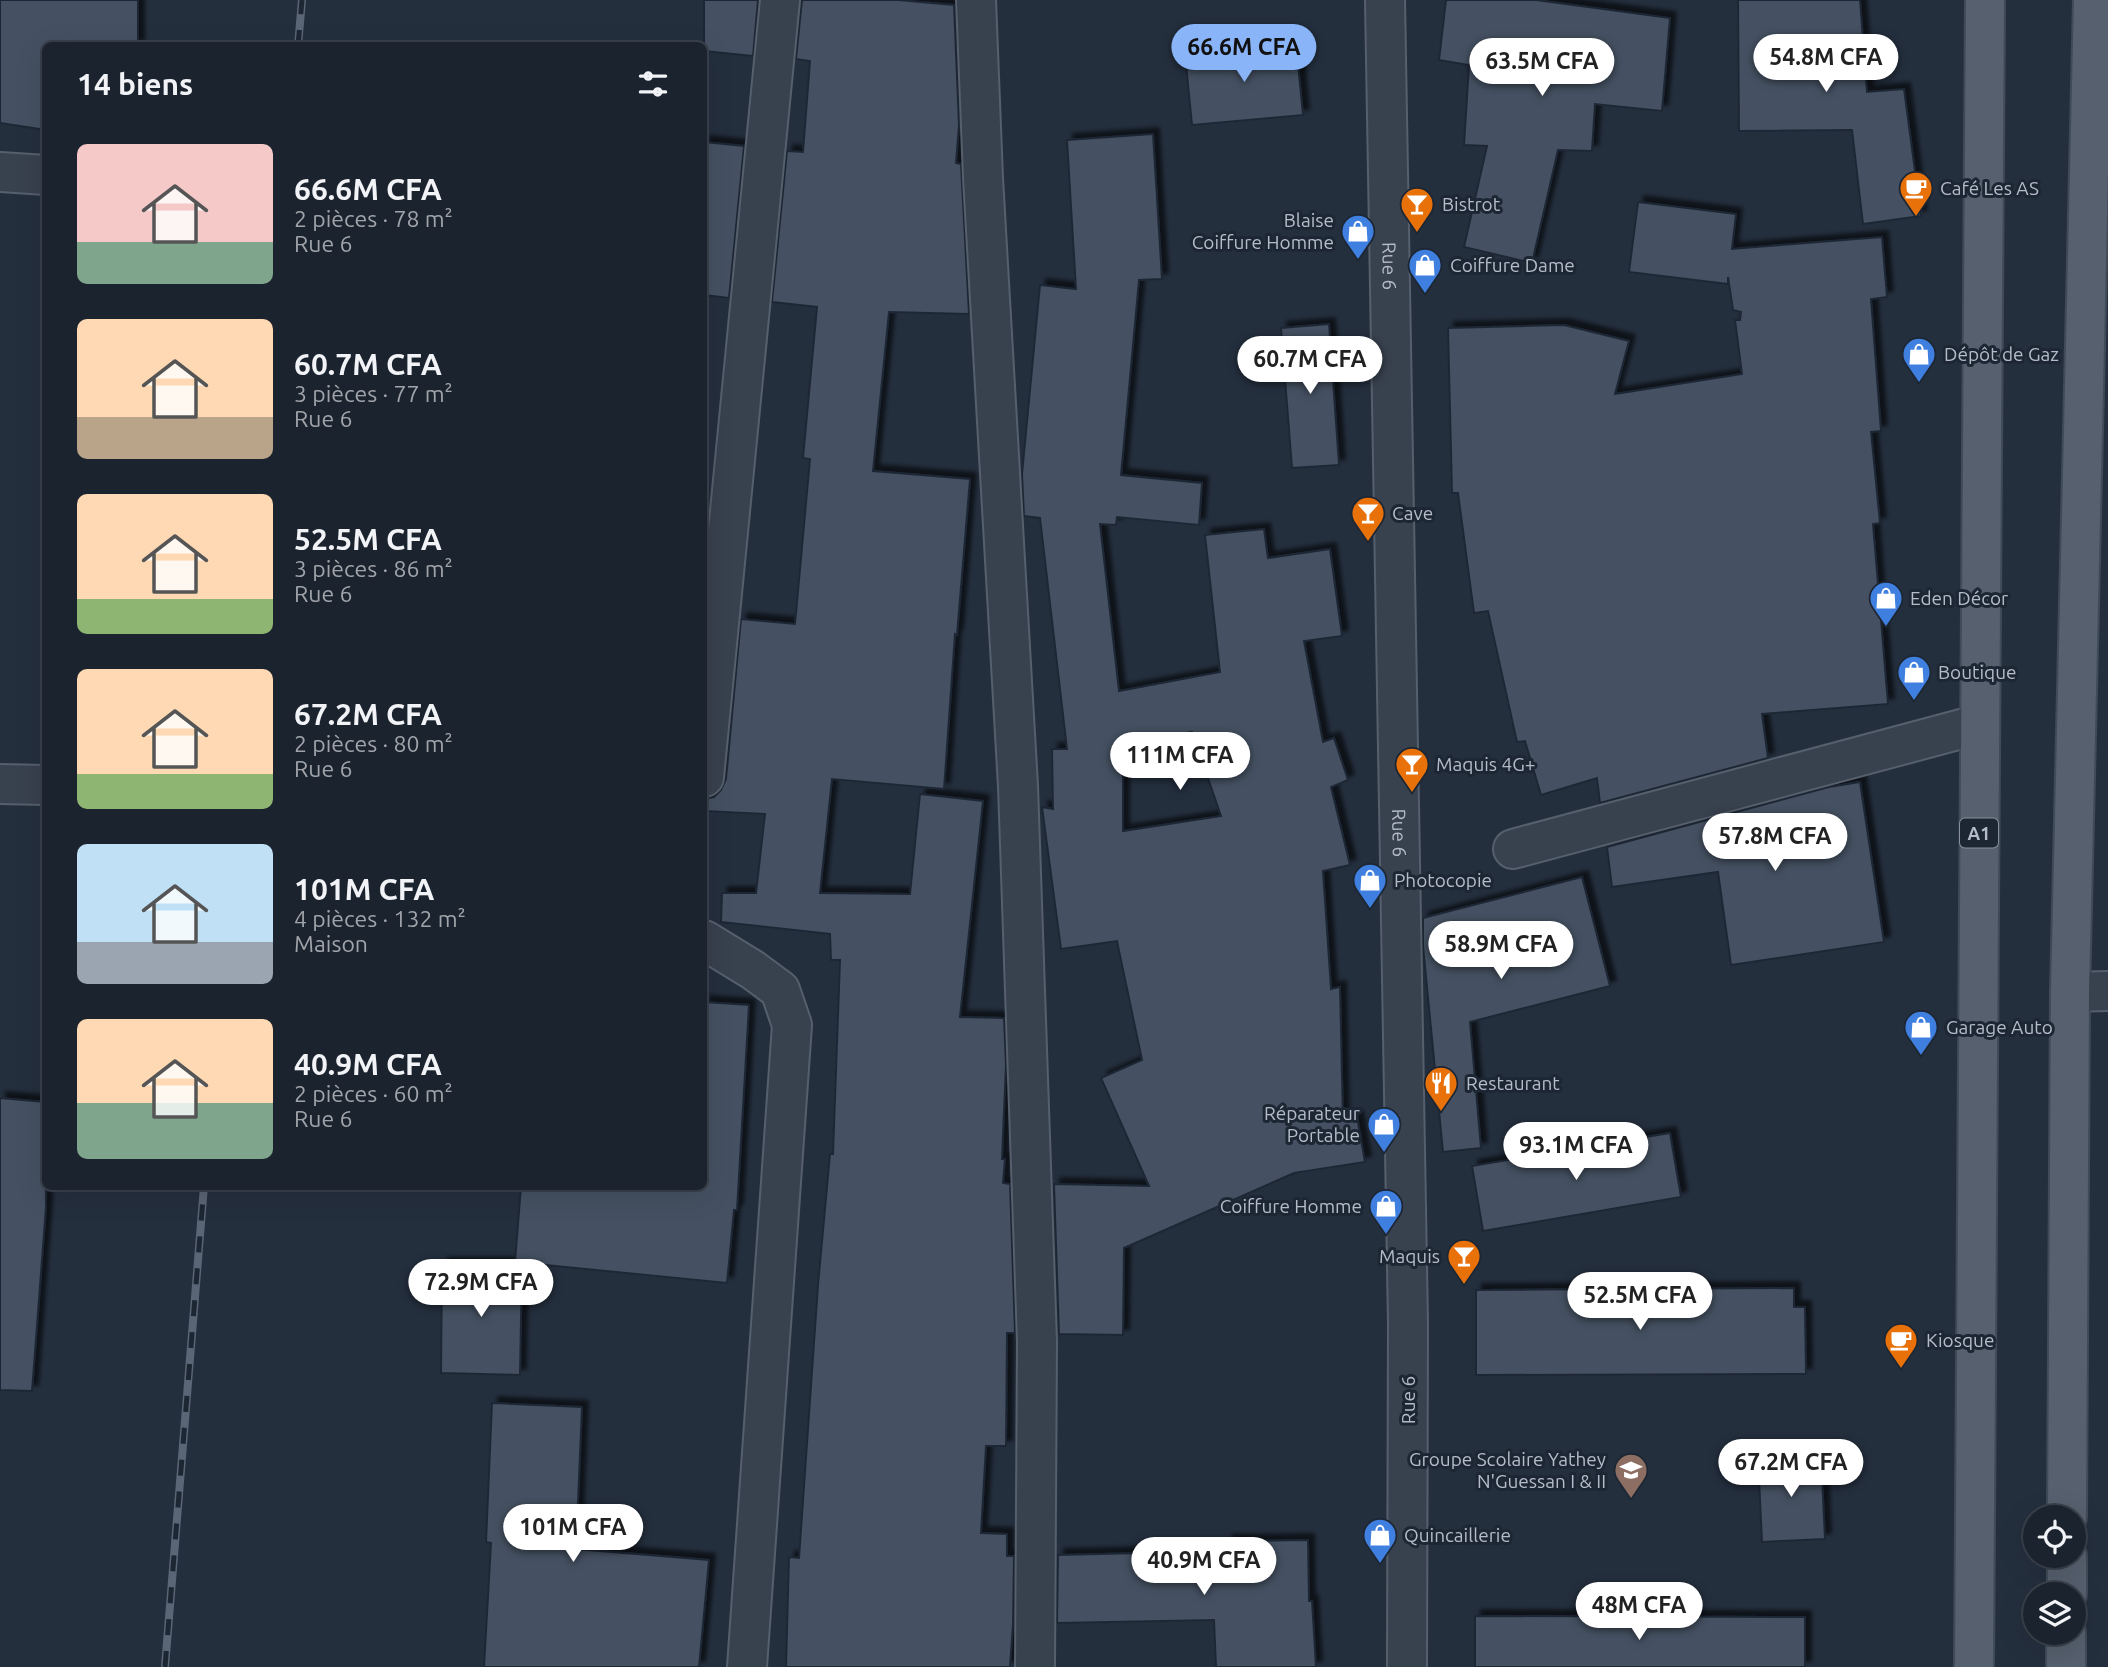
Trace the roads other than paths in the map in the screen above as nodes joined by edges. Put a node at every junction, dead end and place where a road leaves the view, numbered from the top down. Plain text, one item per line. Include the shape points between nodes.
1 (780, 0) edge
2 (976, 0) edge
3 (1385, 0) edge
4 (1985, 0) edge
5 (2097, 22) edge
6 (0, 172) edge
7 (42, 175) edge
8 (1980, 724) junction
9 (707, 745) edge
10 (0, 784) edge
11 (42, 785) edge
12 (1513, 849) dead end
13 (707, 942) edge
14 (2108, 991) edge
15 (2070, 992) junction
16 (2067, 1505) edge
17 (2066, 1645) edge
18 (747, 1667) edge
19 (1035, 1667) edge
20 (1407, 1667) edge
21 (1974, 1667) edge
22 (2066, 1667) edge

1 - 9 street
2 - 19 street via 1019,800 1037,1342
3 - 20 street, Rue 6 via 1408,1323
4 - 8 main road, A1
5 - 15 main road
6 - 7 street
8 - 12 street
8 - 21 main road, A1
10 - 11 street
13 - 18 street via 780,990 792,1025
14 - 15 street
15 - 16 main road
17 - 22 main road

